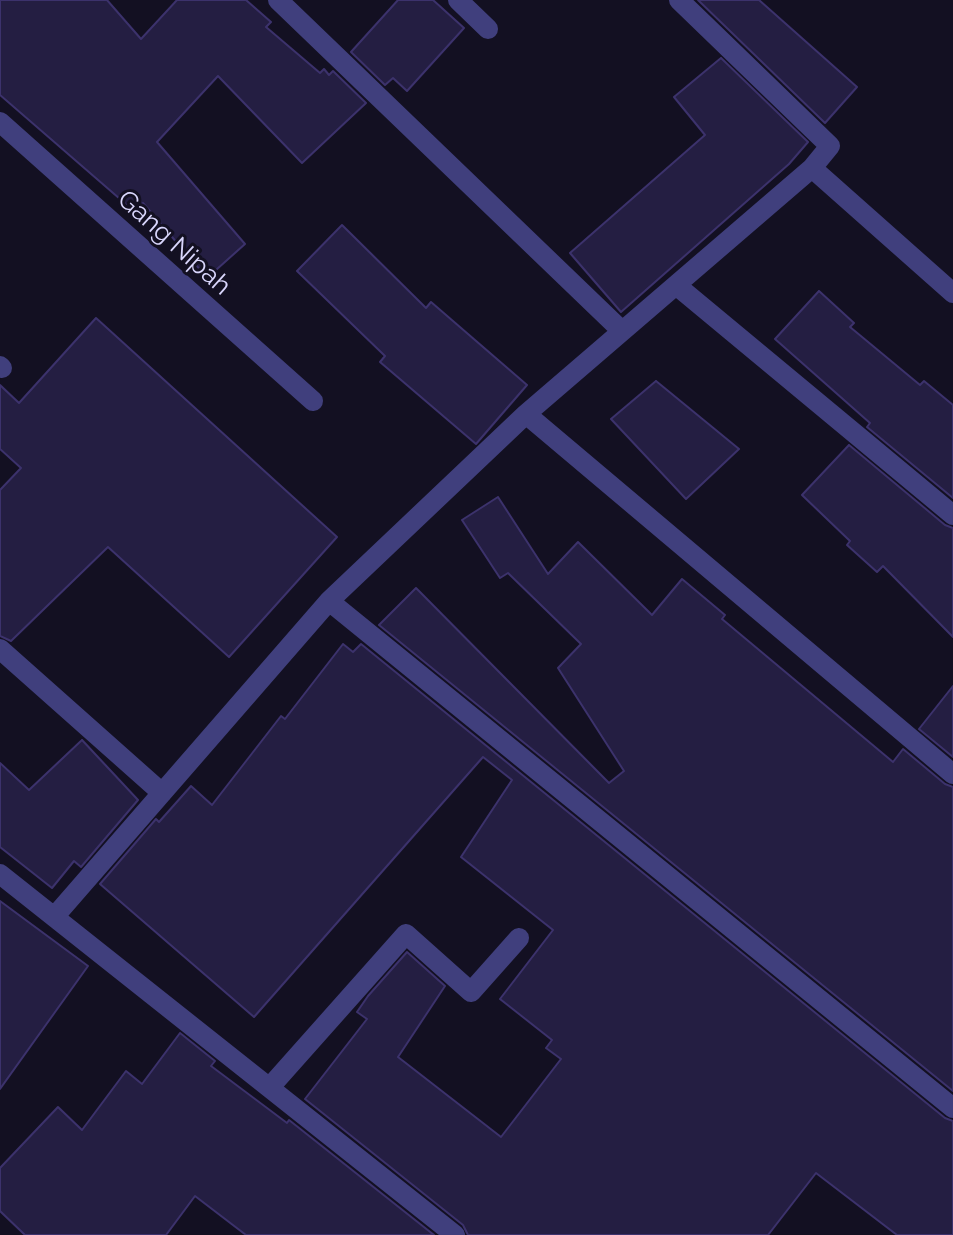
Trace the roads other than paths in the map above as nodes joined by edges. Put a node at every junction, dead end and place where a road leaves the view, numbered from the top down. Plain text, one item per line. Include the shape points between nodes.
1 (278, 0) edge
2 (458, 0) edge
3 (679, 0) edge
4 (488, 29) dead end
5 (0, 122) edge
6 (812, 168) junction
7 (676, 285) junction
8 (953, 293) edge
9 (622, 331) junction
10 (313, 401) dead end
11 (526, 414) junction
12 (953, 515) edge
13 (329, 601) junction
14 (0, 649) edge
15 (953, 774) edge
16 (162, 793) junction
17 (0, 874) edge
18 (55, 916) junction
19 (519, 938) dead end
20 (270, 1087) junction
21 (953, 1108) edge
22 (455, 1235) edge

1 - 9 street
2 - 4 street
3 - 6 street via 830,146
5 - 10 street, Gang Nipah
6 - 7 street
6 - 8 street
7 - 9 street
7 - 12 street
9 - 11 street
11 - 13 street
11 - 15 street
13 - 16 street
13 - 21 street
14 - 16 street
16 - 18 street
17 - 18 street
18 - 20 street
19 - 20 street via 471,992 406,934
20 - 22 street

